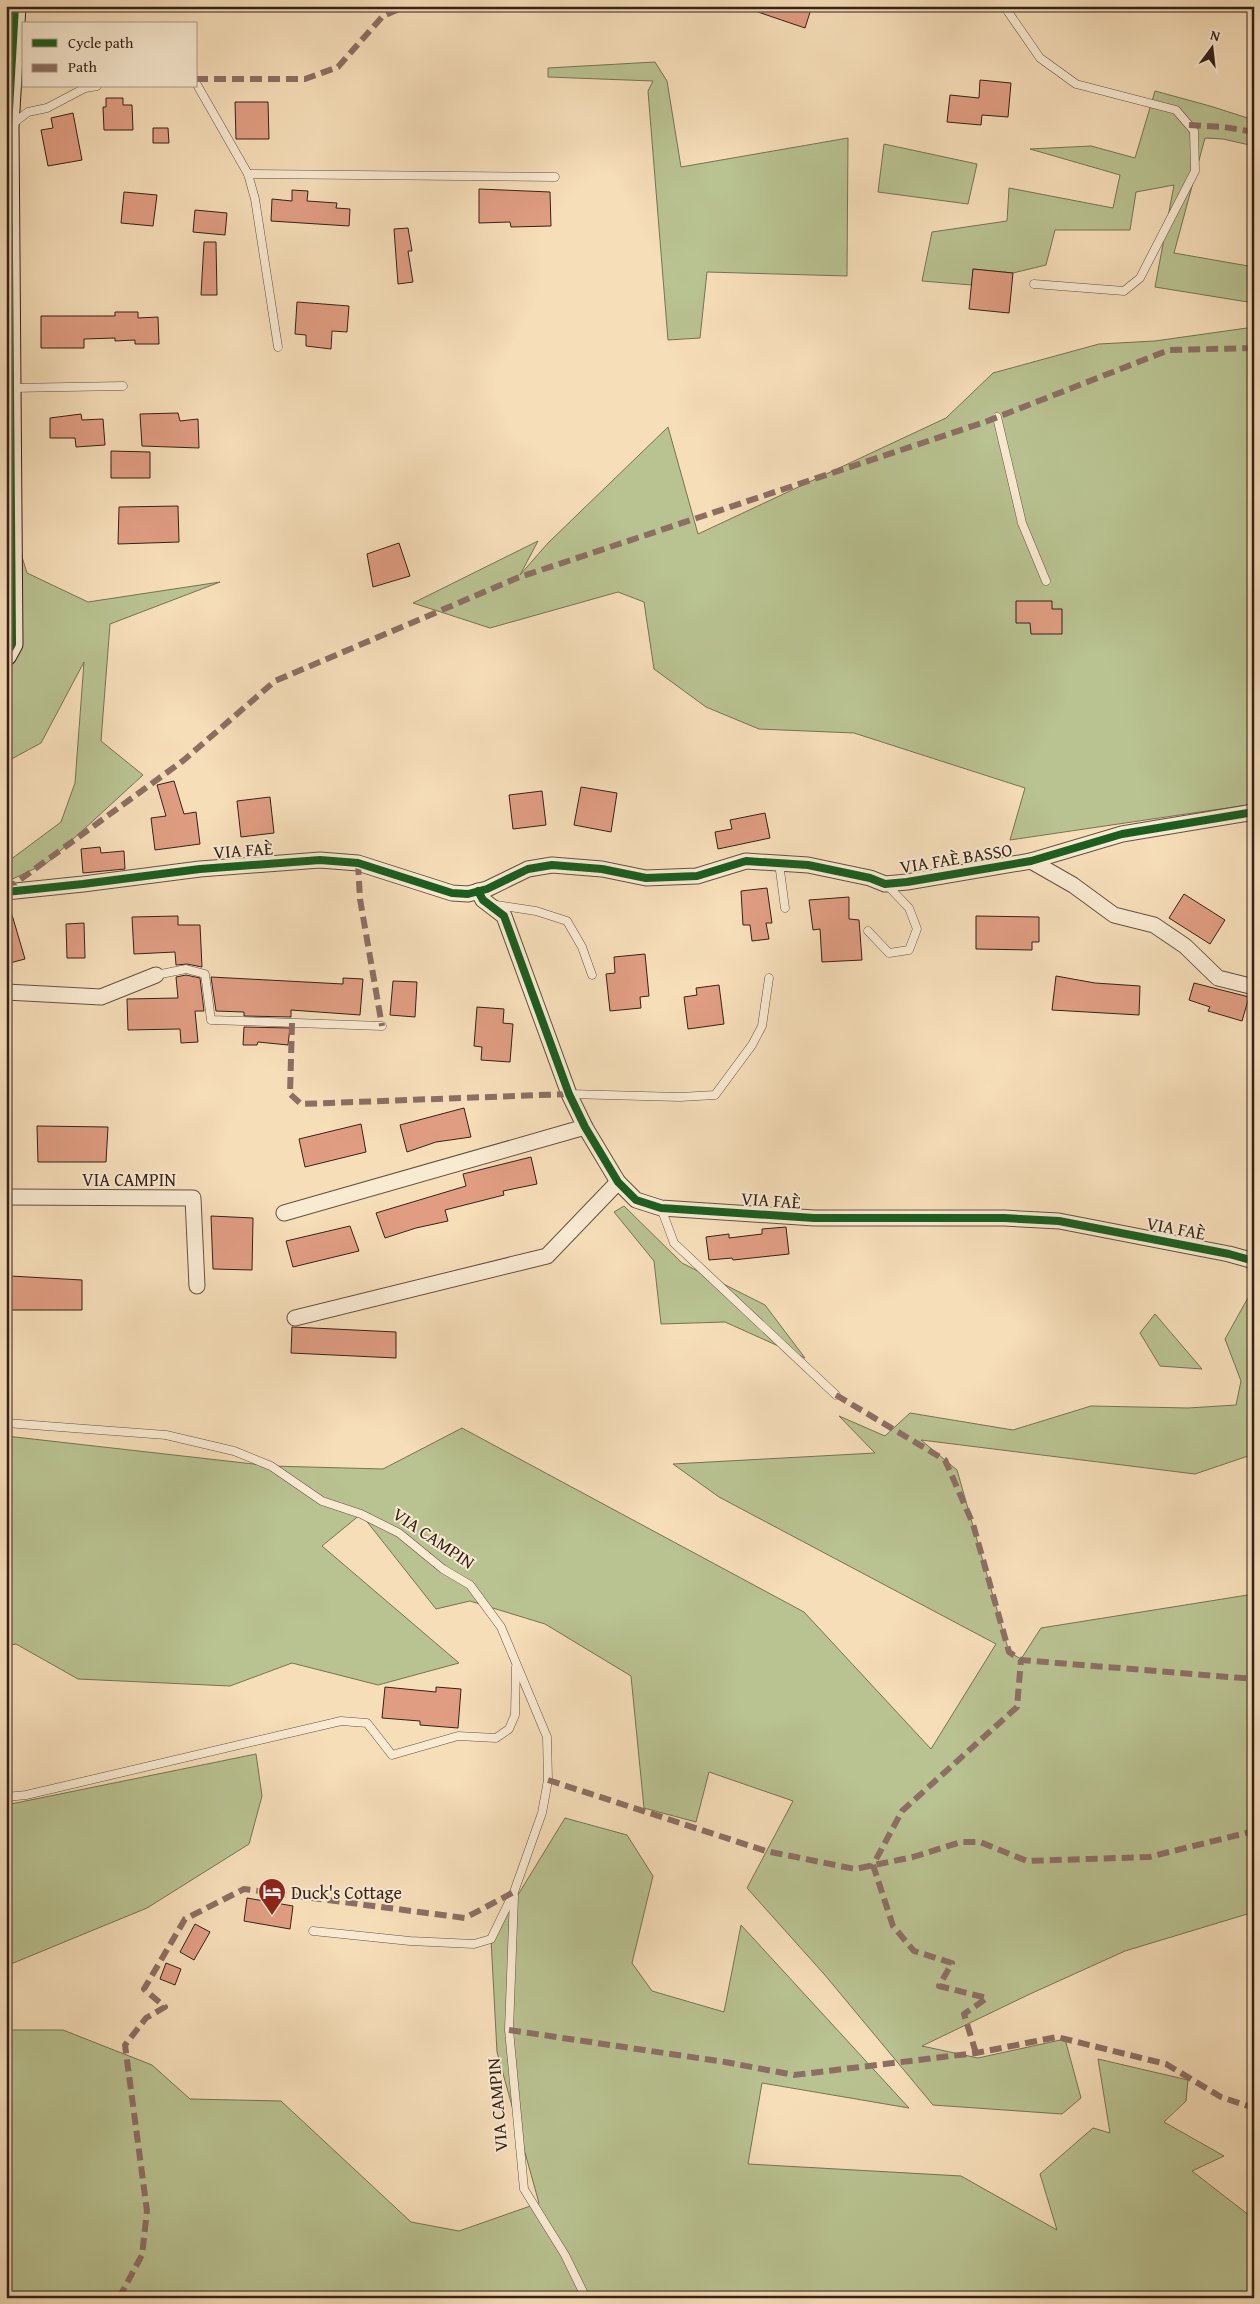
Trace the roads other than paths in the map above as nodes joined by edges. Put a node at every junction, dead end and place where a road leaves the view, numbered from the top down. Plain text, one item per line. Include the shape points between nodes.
1 (14, 6) edge
2 (1004, 6) edge
3 (198, 86) edge
4 (85, 88) edge
5 (8, 127) junction
6 (8, 156) edge
7 (248, 174) junction
8 (555, 177) dead end
9 (1034, 284) dead end
10 (278, 347) dead end
11 (123, 386) dead end
12 (11, 388) junction
13 (997, 417) dead end
14 (1046, 581) dead end
15 (6, 655) edge
16 (1254, 812) edge
17 (1030, 861) junction
18 (779, 864) junction
19 (886, 884) junction
20 (6, 892) edge
21 (485, 895) junction
22 (785, 908) dead end
23 (868, 931) dead end
24 (156, 975) joint
25 (592, 975) dead end
26 (769, 978) dead end
27 (1254, 987) edge
28 (6, 992) edge
29 (382, 1026) dead end
30 (569, 1094) junction
31 (585, 1127) junction
32 (618, 1182) junction
33 (6, 1197) edge
34 (662, 1208) junction
35 (284, 1213) dead end
36 (1254, 1261) edge
37 (197, 1286) dead end
38 (295, 1318) dead end
39 (836, 1395) dead end
40 (6, 1423) edge
41 (516, 1665) junction
42 (6, 1797) edge
43 (514, 1892) junction
44 (313, 1931) dead end
45 (586, 2298) edge

1 - 5 street
2 - 9 lane via 1040,58 1076,84 1176,110 1194,131 1195,171 1140,278 1124,291
3 - 7 lane
4 - 5 lane via 47,108 28,112
5 - 6 street
6 - 12 street
7 - 8 lane
7 - 10 lane via 255,199
11 - 12 lane
12 - 15 street via 12,644
13 - 14 lane via 1022,523
16 - 17 street, VIA FAÈ BASSO via 1122,834
17 - 19 street, VIA FAÈ BASSO
17 - 27 street via 1072,885 1114,915 1154,924 1185,946 1218,978
18 - 19 street, VIA FAÈ BASSO via 808,865
18 - 21 street, VIA FAÈ BASSO via 746,861 697,876 646,878 552,865 528,869
18 - 22 lane
19 - 23 lane via 909,908 917,929 909,950 889,953
20 - 21 street, VIA FAÈ via 200,869 320,860 358,863 452,893
21 - 25 lane via 567,921 582,946
21 - 30 street, VIA FAÈ via 504,916
24 - 28 street via 101,997
24 - 29 lane via 186,969 204,974 211,1020
26 - 30 lane via 762,1026 715,1095
30 - 31 street, VIA FAÈ
31 - 32 street, VIA FAÈ
31 - 35 street
32 - 34 street, VIA FAÈ via 636,1200
32 - 38 street via 547,1256
33 - 37 street, VIA CAMPIN via 193,1198
34 - 36 street, VIA FAÈ via 814,1218 1059,1221
34 - 39 lane via 674,1243
40 - 41 lane, VIA CAMPIN via 166,1435 234,1451 271,1466 322,1501 361,1514 399,1533 443,1569 470,1585 501,1627
41 - 42 lane via 515,1716 509,1729 496,1738 458,1736 392,1755 367,1723 341,1722
41 - 43 lane, VIA CAMPIN via 547,1737 548,1780 542,1813
43 - 44 lane, VIA CAMPIN via 491,1939 474,1944
43 - 45 lane, VIA CAMPIN via 509,2030 524,2189 565,2256

